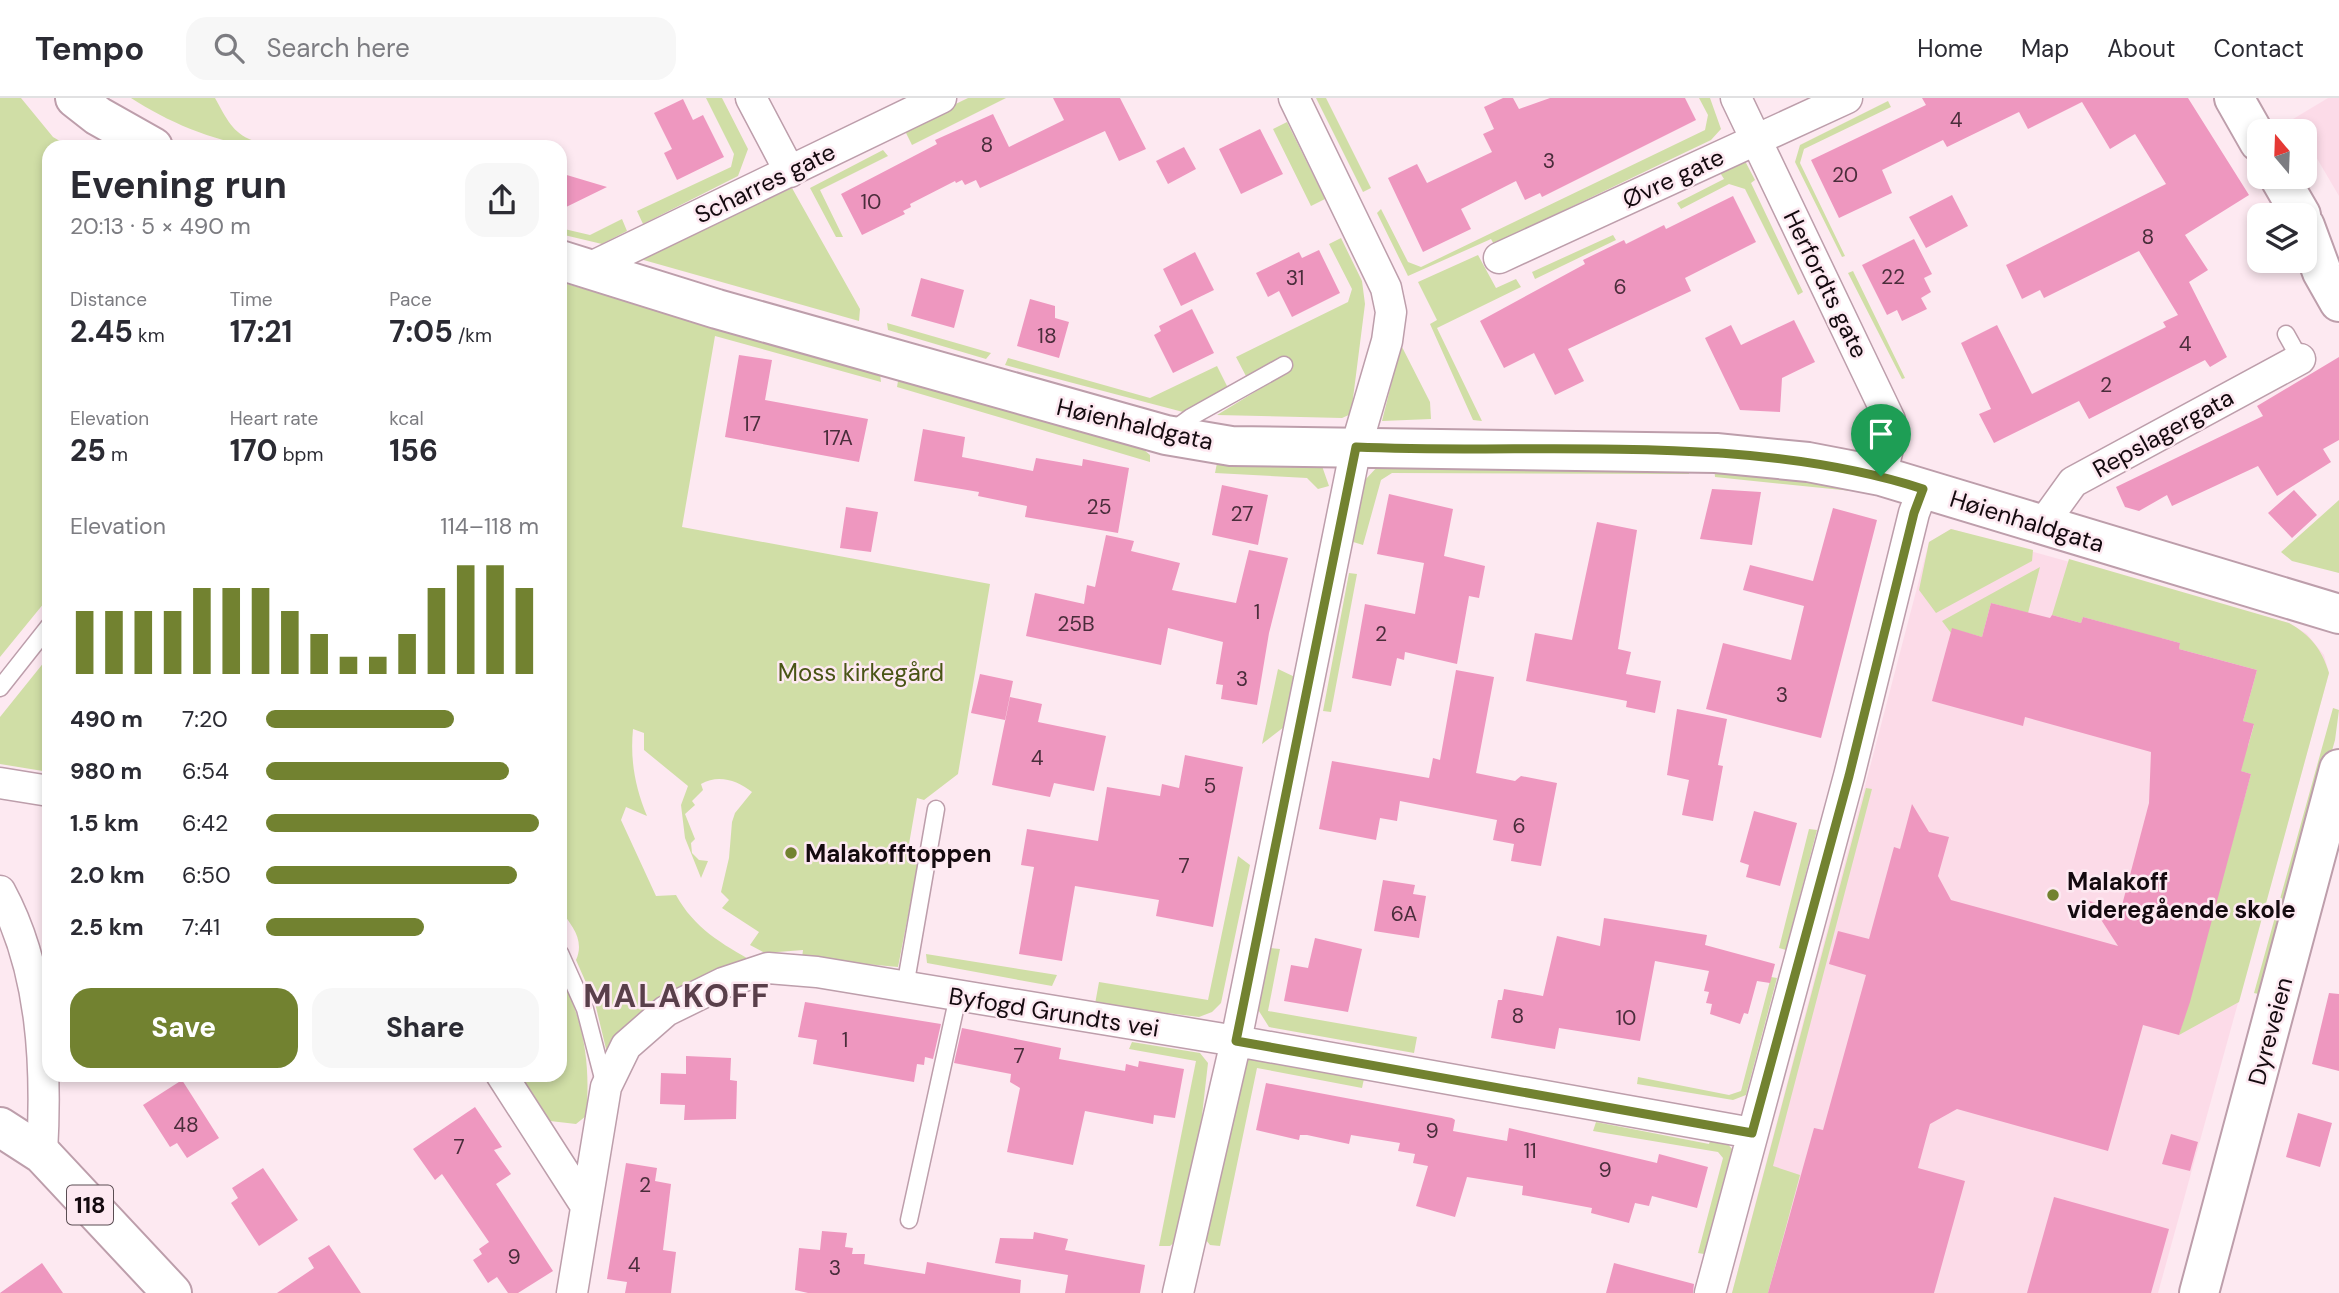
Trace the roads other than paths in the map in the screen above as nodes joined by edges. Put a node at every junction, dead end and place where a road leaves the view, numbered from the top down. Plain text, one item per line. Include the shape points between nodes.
1 (75, 98) edge
2 (751, 98) edge
3 (941, 98) edge
4 (1294, 98) edge
5 (1736, 98) edge
6 (1847, 98) edge
7 (2234, 98) edge
8 (2247, 121) edge
9 (1756, 139) junction
10 (141, 140) edge
11 (790, 172) junction
12 (2317, 235) edge
13 (1499, 258) dead end
14 (2317, 258) edge
15 (2339, 259) edge
16 (575, 264) edge
17 (2339, 302) edge
18 (2293, 346) dead end
19 (1284, 365) dead end
20 (1166, 435) junction
21 (1356, 447) junction
22 (1881, 476) junction
23 (1923, 489) junction
24 (2042, 525) junction
25 (2339, 614) edge
26 (42, 635) edge
27 (0, 688) edge
28 (2339, 769) edge
29 (0, 783) edge
30 (42, 790) edge
31 (936, 809) dead end
32 (0, 891) edge
33 (567, 969) edge
34 (905, 987) junction
35 (958, 996) junction
36 (1236, 1041) junction
37 (506, 1082) edge
38 (606, 1087) junction
39 (0, 1127) edge
40 (1752, 1133) junction
41 (42, 1154) junction
42 (584, 1203) junction
43 (909, 1220) dead end
44 (172, 1293) edge
45 (572, 1293) edge
46 (1178, 1293) edge
47 (1710, 1293) edge
48 (2199, 1293) edge

1 - 10 street
2 - 11 street
3 - 11 street, Scharres gate
4 - 21 street via 1386,288 1391,312
5 - 9 street, Herfordts gate
6 - 9 street, Øvre gate
7 - 8 street
9 - 13 street, Øvre gate
9 - 22 street, Herfordts gate via 1890,420
11 - 16 street, Scharres gate
12 - 15 street
14 - 17 street
16 - 20 street, Høienhaldgata via 717,309
18 - 24 street, Repslagergata via 2073,482
19 - 20 lane
20 - 21 street, Høienhaldgata via 1231,446
21 - 22 street, Høienhaldgata via 1716,453 1808,462
21 - 36 street
22 - 23 street, Høienhaldgata
23 - 24 street, Høienhaldgata
23 - 40 street
24 - 25 street, Høienhaldgata
26 - 27 lane
28 - 48 street, Dyreveien
29 - 30 street
31 - 34 lane
32 - 41 street via 25,956 41,1021
33 - 38 lane via 585,1009
34 - 35 street, Byfogd Grundts vei
34 - 38 street, Byfogd Grundts vei via 768,968 723,983 646,1025 626,1046
35 - 36 street, Byfogd Grundts vei
35 - 43 lane
36 - 40 street, Byfogd Grundts vei
36 - 46 street
37 - 42 street
38 - 42 street, Byfogd Grundts vei
39 - 41 street, 118
40 - 47 street
41 - 44 street, 118
42 - 45 street, Byfogd Grundts vei

